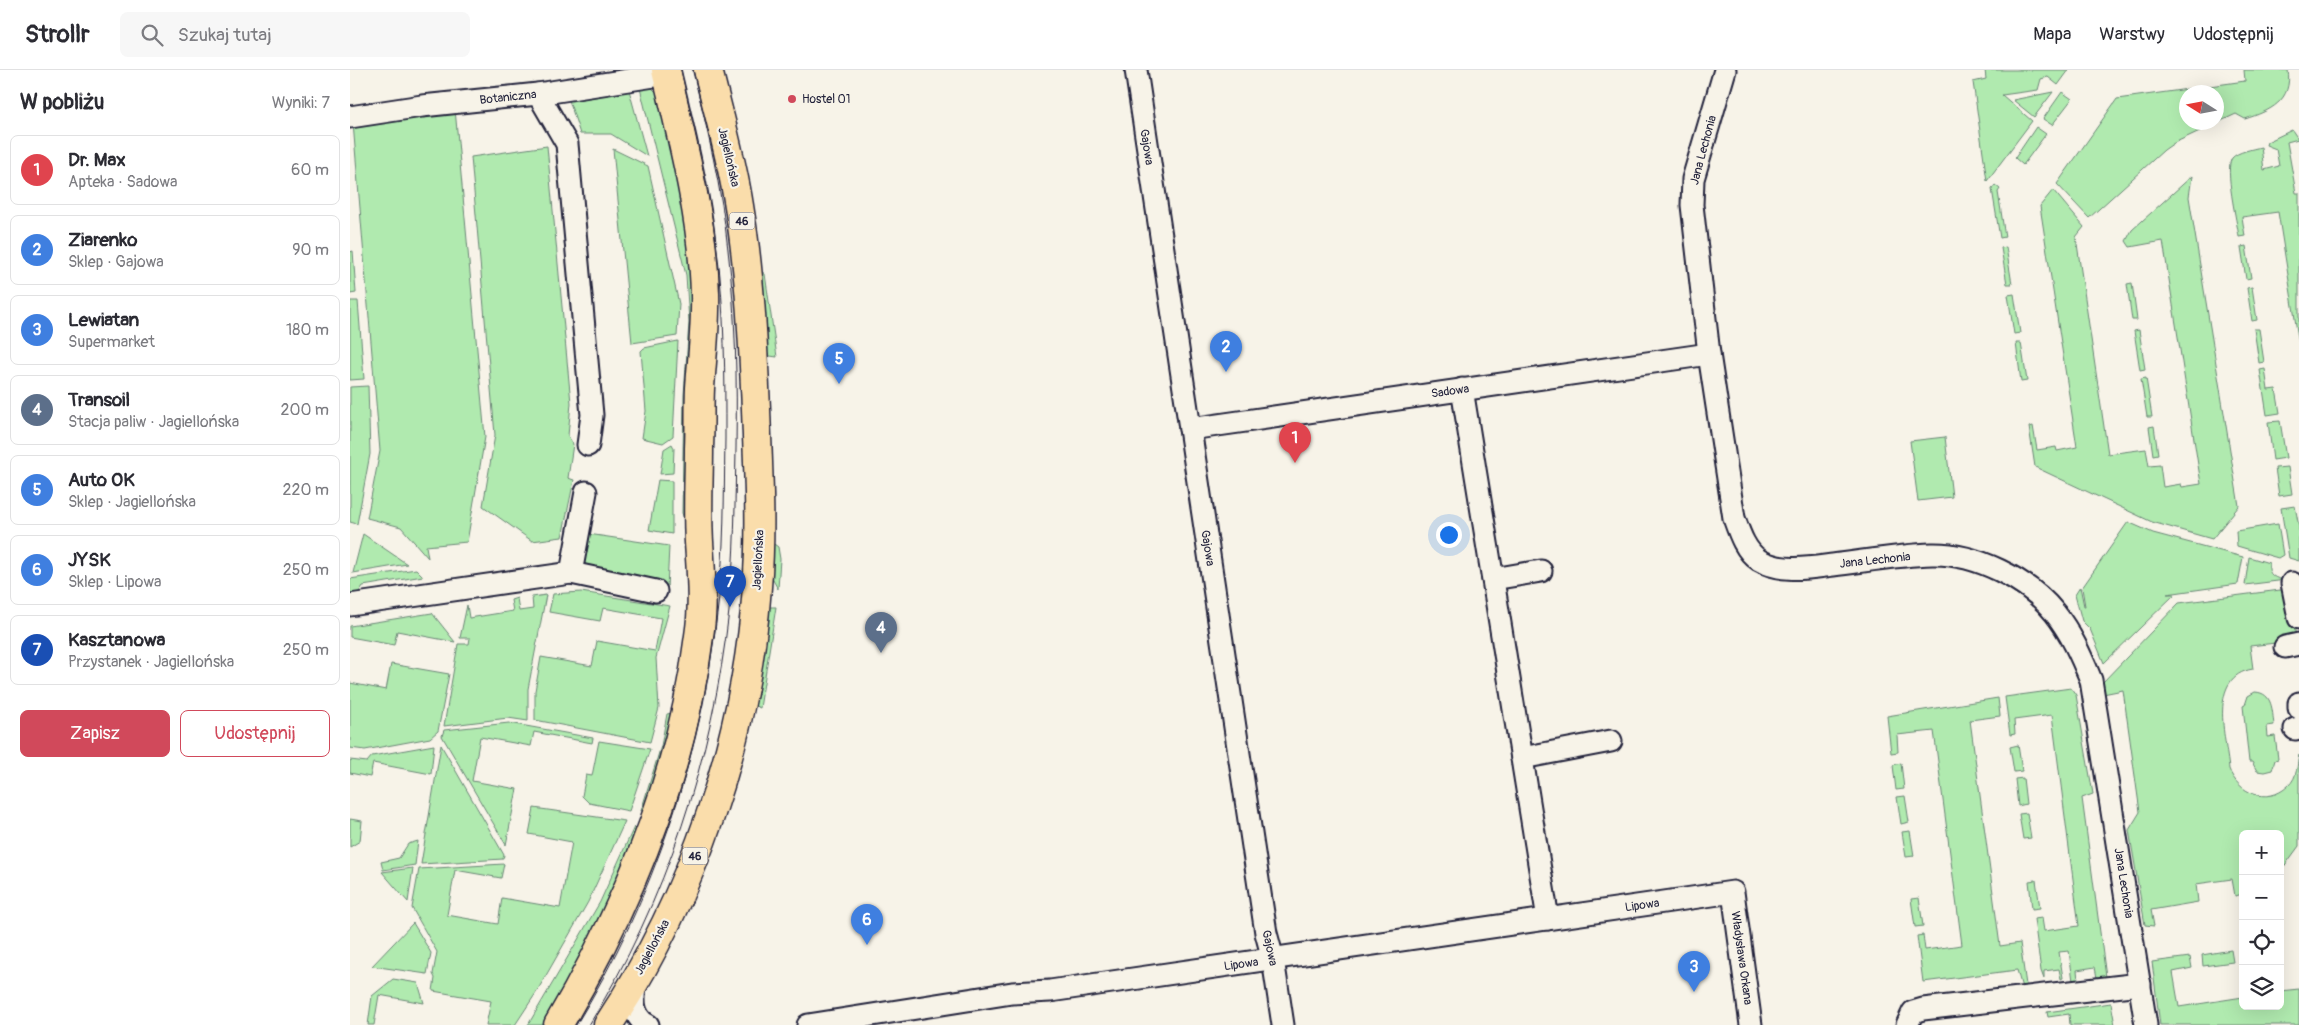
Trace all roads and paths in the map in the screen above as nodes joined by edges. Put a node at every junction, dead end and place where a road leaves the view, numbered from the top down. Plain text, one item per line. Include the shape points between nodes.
1 (708, 70) edge
2 (1136, 70) edge
3 (1725, 70) edge
4 (666, 72) edge
5 (538, 94) junction
6 (350, 117) edge
7 (1709, 354) junction
8 (1462, 389) junction
9 (1190, 429) junction
10 (588, 446) dead end
11 (586, 492) dead end
12 (1541, 571) dead end
13 (571, 574) junction
14 (1493, 579) junction
15 (2292, 582) dead end
16 (656, 591) dead end
17 (350, 605) edge
18 (2299, 618) edge
19 (2299, 703) edge
20 (2299, 708) edge
21 (1611, 741) dead end
22 (1522, 758) junction
23 (1733, 892) joint
24 (1548, 919) junction
25 (1273, 959) junction
26 (636, 978) junction
27 (2140, 984) junction
28 (558, 1025) edge
29 (608, 1025) edge
30 (648, 1025) edge
31 (808, 1025) edge
32 (1283, 1025) edge
33 (1751, 1025) edge
34 (1907, 1025) edge
35 (2146, 1025) edge

1 - 26 main road, Jagiellońska / 46 via 739,203 751,302 760,514 757,588 740,707 713,809 672,908
2 - 9 street, Gajowa
3 - 7 street, Jana Lechonia via 1692,188
4 - 5 street, Botaniczna
4 - 28 main road via 694,204 706,295 700,393 698,516 702,588 699,636 677,746 654,822 604,942
5 - 6 street, Botaniczna
5 - 10 street via 567,144 592,415
7 - 8 street, Sadowa
7 - 27 street, Jana Lechonia via 1734,518 1743,542 1758,560 1782,568 1810,568 1932,554 1965,557 2027,587 2054,612 2075,643 2092,680
8 - 9 street, Sadowa
8 - 14 street
9 - 25 street, Gajowa via 1266,933
11 - 13 street
12 - 14 street
13 - 16 street
13 - 17 street
14 - 22 street
15 - 18 street
19 - 20 street
21 - 22 street
22 - 24 street
23 - 24 street, Lipowa
23 - 33 street, Władysława Orkana
24 - 25 street, Lipowa
25 - 31 street, Lipowa via 1050,991 1012,993
25 - 32 street, Gajowa
26 - 29 main road, Jagiellońska / 46
26 - 30 street via 634,1007 638,1017
27 - 34 street via 1923,1009 1913,1012
27 - 35 street, Jana Lechonia

